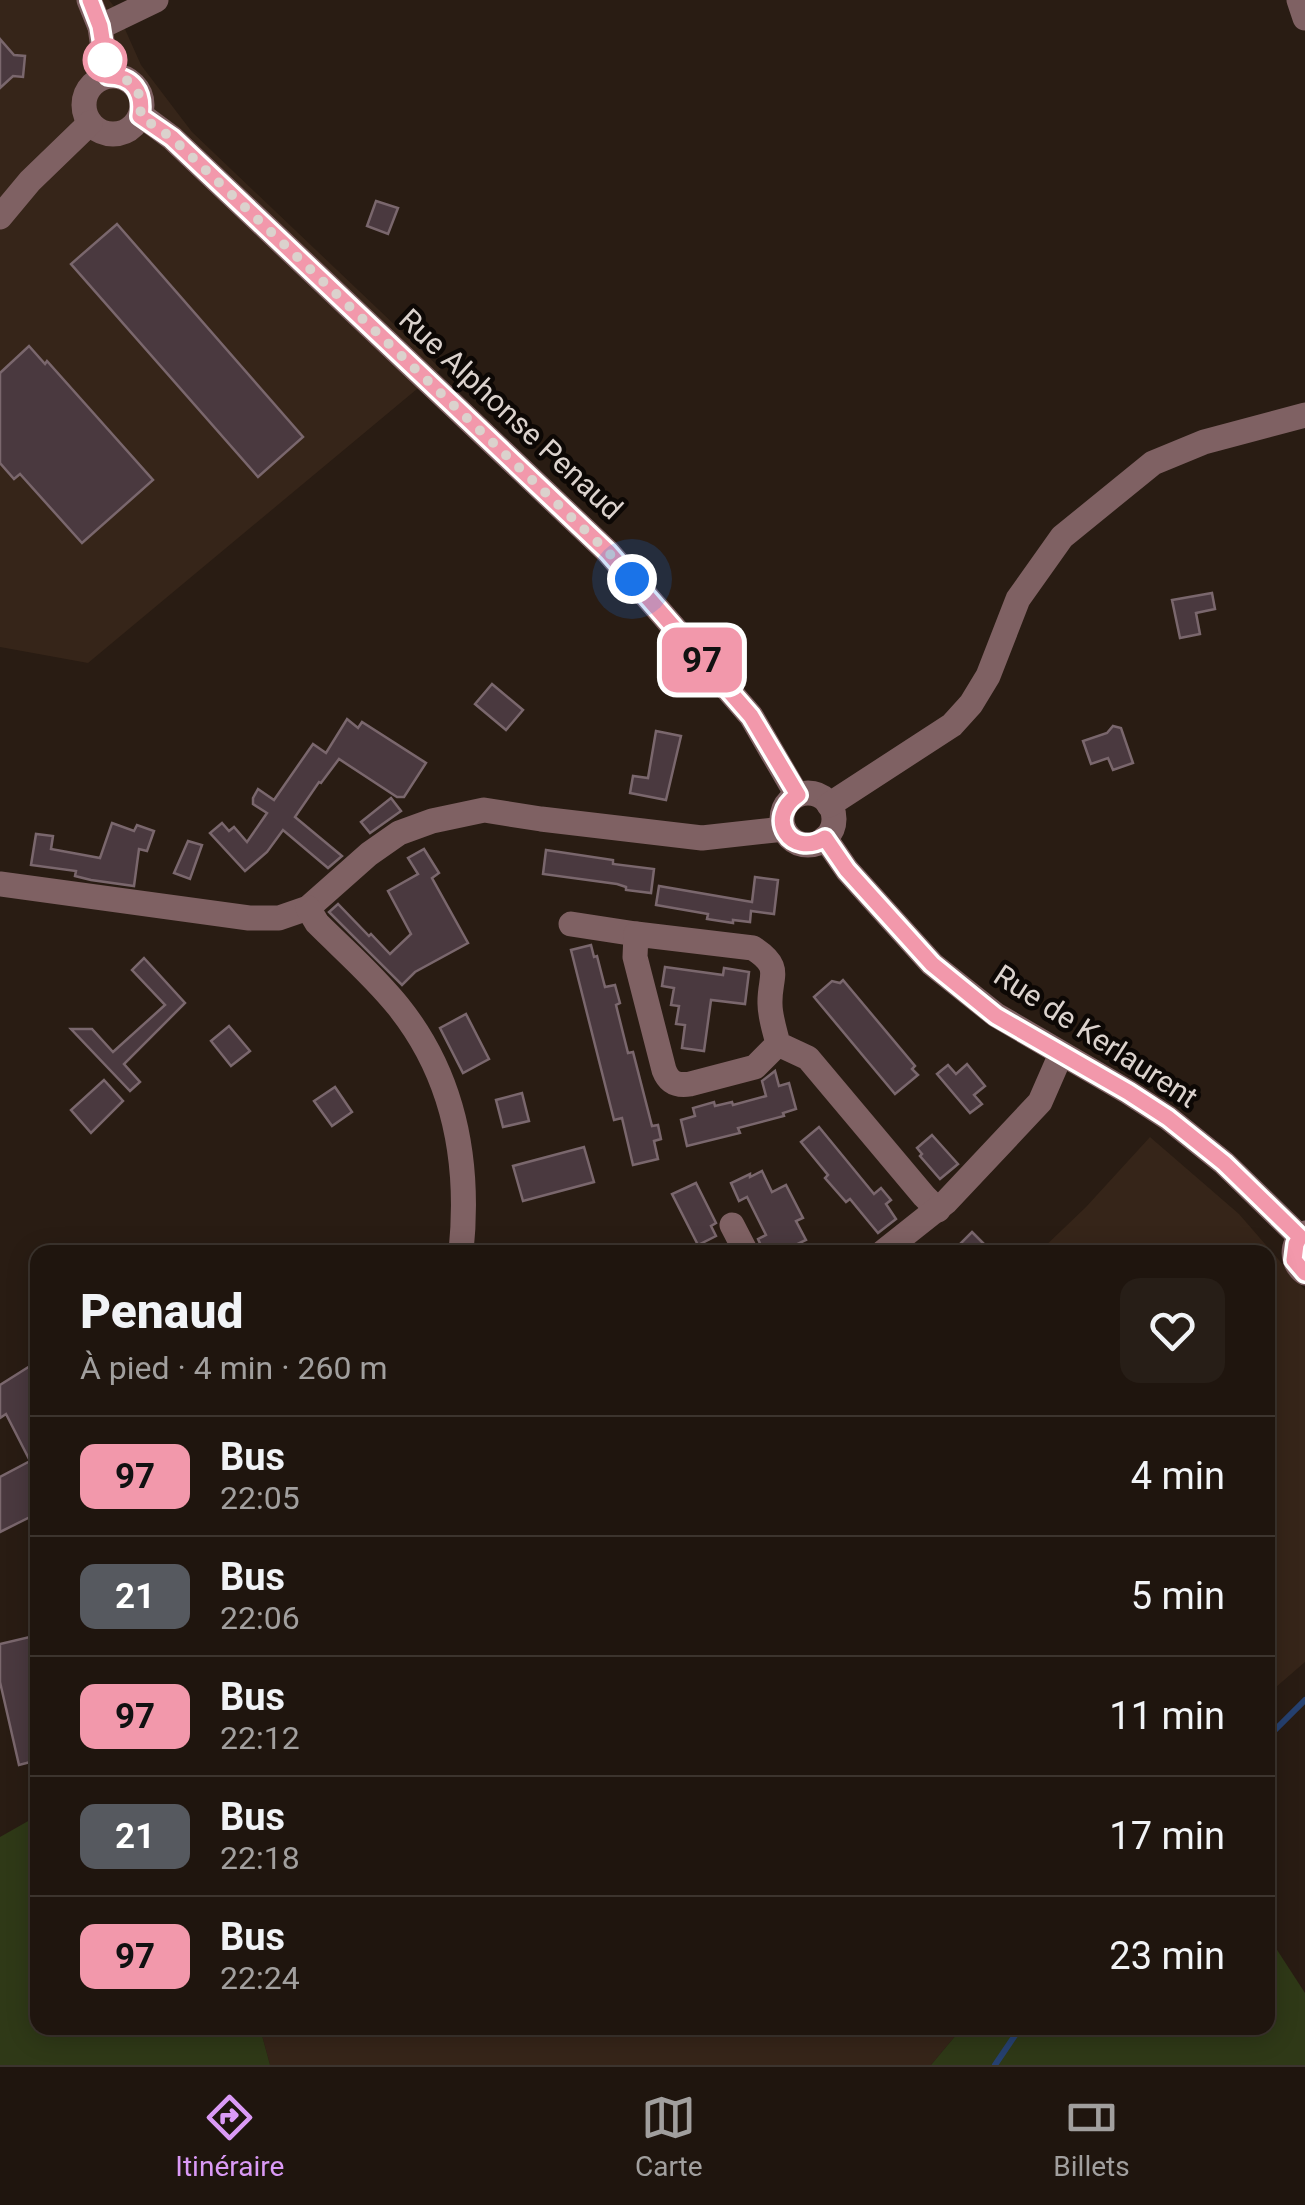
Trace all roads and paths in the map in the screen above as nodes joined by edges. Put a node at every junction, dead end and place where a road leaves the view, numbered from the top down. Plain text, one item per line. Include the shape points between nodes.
1 (90, 0) edge
2 (156, 0) edge
3 (1298, 0) edge
4 (1305, 18) edge
5 (100, 26) junction
6 (108, 76) junction
7 (140, 116) junction
8 (90, 123) junction
9 (0, 217) edge
10 (1305, 415) edge
11 (798, 795) junction
12 (827, 803) junction
13 (784, 829) junction
14 (825, 838) junction
15 (0, 884) edge
16 (308, 908) junction
17 (571, 924) dead end
18 (636, 934) junction
19 (778, 1044) junction
20 (1061, 1054) junction
21 (938, 1210) junction
22 (732, 1225) dead end
23 (1302, 1235) edge
24 (462, 1245) edge
25 (742, 1245) edge
26 (892, 1245) edge
27 (1305, 1273) edge

1 - 5 street
2 - 5 street
3 - 4 street
5 - 6 street
6 - 7 street via 124,77 140,92
6 - 8 street via 86,92
7 - 8 street via 123,133
7 - 11 street, Rue Alphonse Penaud via 172,138 608,552 751,716
8 - 9 street
10 - 12 street via 1153,462 1062,537 1018,599 988,676 952,725
11 - 12 street
11 - 13 street via 785,806
12 - 14 street via 833,823
13 - 14 street via 802,845
13 - 16 street via 702,838 484,810 399,834
14 - 20 street, Rue de Kerlaurent via 932,964 996,1016
15 - 16 street via 249,918 279,918
16 - 24 street via 400,1008 442,1084 464,1178
17 - 18 street
18 - 19 street via 753,948 767,957
18 - 19 street via 635,957 664,1070 674,1083 755,1068
19 - 21 street via 808,1058
20 - 21 street via 1040,1102
20 - 23 street, Rue de Kerlaurent via 1168,1118
21 - 26 street
22 - 25 street
23 - 27 street via 1294,1260

